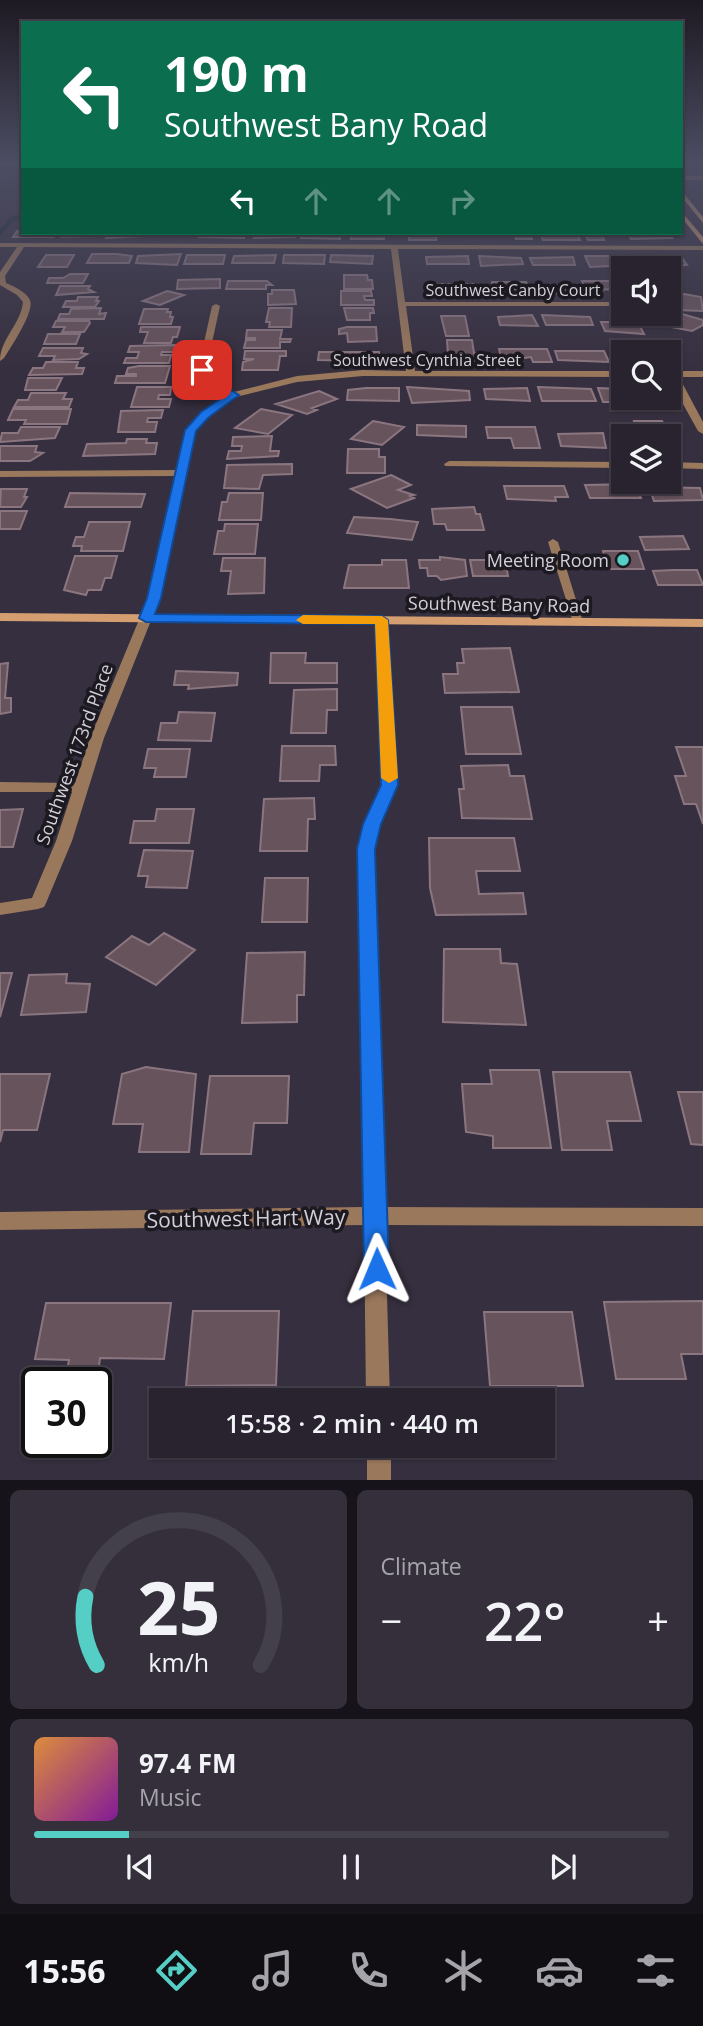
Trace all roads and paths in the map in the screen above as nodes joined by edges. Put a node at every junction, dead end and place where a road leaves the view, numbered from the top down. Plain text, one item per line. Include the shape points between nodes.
1 (169, 235) edge
2 (468, 235) edge
3 (0, 245) edge
4 (22, 245) junction
5 (164, 246) junction
6 (394, 247) junction
7 (471, 247) junction
8 (703, 248) edge
9 (403, 304) junction
10 (611, 304) edge
11 (216, 306) dead end
12 (0, 358) edge
13 (411, 373) junction
14 (611, 374) edge
15 (681, 374) edge
16 (703, 374) edge
17 (681, 392) edge
18 (233, 395) junction
19 (703, 432) edge
20 (449, 464) dead end
21 (611, 465) edge
22 (681, 466) edge
23 (703, 466) edge
24 (181, 473) junction
25 (0, 474) edge
26 (553, 542) dead end
27 (0, 617) edge
28 (146, 618) junction
29 (382, 620) junction
30 (578, 622) junction
31 (703, 623) edge
32 (0, 787) edge
33 (80, 788) junction
34 (0, 909) edge
35 (376, 1216) junction
36 (703, 1217) edge
37 (0, 1221) edge
38 (378, 1388) edge
39 (379, 1458) edge
40 (379, 1480) edge

1 - 5 street
2 - 7 street
3 - 4 street
4 - 5 street
4 - 12 street via 1,276 3,284 27,302 26,311
5 - 6 street
6 - 7 street
6 - 9 street
7 - 8 street
9 - 10 street, Southwest Canby Court
9 - 13 street
11 - 18 street via 202,370 205,379
13 - 14 street, Southwest Cynthia Street
13 - 18 street, Southwest Cynthia Street via 319,376
15 - 16 street
17 - 19 street
18 - 24 street, Southwest 173rd Place via 191,430
20 - 21 street
22 - 23 street
24 - 25 street
24 - 28 street, Southwest 173rd Place
26 - 30 lane
27 - 28 street, Southwest Bany Road
28 - 29 street, Southwest Bany Road
28 - 33 street, Southwest 173rd Place
29 - 30 street, Southwest Bany Road
29 - 35 street via 390,785 366,849
30 - 31 street, Southwest Bany Road
32 - 33 street
33 - 34 street, Southwest 173rd Place via 38,903
35 - 36 street, Southwest Hart Way
35 - 37 street, Southwest Hart Way
35 - 38 street
39 - 40 street

